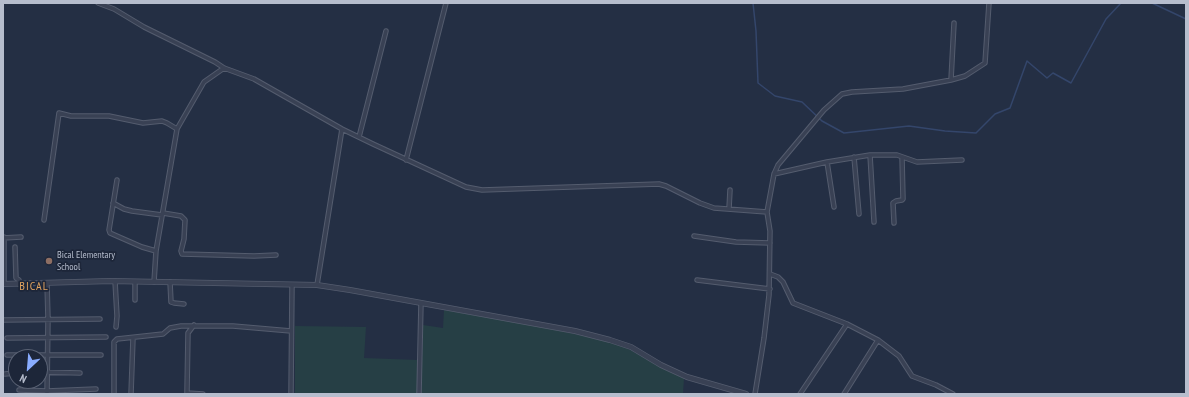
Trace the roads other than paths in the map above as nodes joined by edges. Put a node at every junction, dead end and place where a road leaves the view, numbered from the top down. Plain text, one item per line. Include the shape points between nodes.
1 (98, 3) edge
2 (446, 3) edge
3 (989, 3) edge
4 (954, 23) dead end
5 (386, 31) dead end
6 (224, 68) junction
7 (951, 80) junction
8 (176, 129) junction
9 (342, 129) junction
10 (359, 137) junction
11 (870, 155) junction
12 (854, 156) junction
13 (902, 157) junction
14 (406, 160) junction
15 (962, 160) dead end
16 (827, 162) junction
17 (774, 174) junction
18 (117, 180) dead end
19 (730, 190) dead end
20 (113, 203) junction
21 (834, 207) dead end
22 (729, 209) junction
23 (768, 212) junction
24 (163, 214) junction
25 (859, 214) dead end
26 (44, 220) dead end
27 (874, 222) dead end
28 (894, 223) dead end
29 (694, 236) dead end
30 (21, 237) dead end
31 (4, 238) edge
32 (770, 243) junction
33 (15, 247) dead end
34 (156, 251) junction
35 (276, 255) dead end
36 (770, 274) junction
37 (697, 280) dead end
38 (115, 281) junction
39 (135, 282) junction
40 (154, 282) junction
41 (170, 282) junction
42 (47, 283) junction
43 (3, 284) edge
44 (19, 284) junction
45 (292, 285) junction
46 (317, 285) junction
47 (770, 289) junction
48 (135, 300) dead end
49 (421, 303) junction
50 (184, 304) dead end
51 (48, 319) junction
52 (100, 319) dead end
53 (4, 320) edge
54 (847, 324) junction
55 (194, 326) junction
56 (116, 327) dead end
57 (292, 331) junction
58 (48, 337) junction
59 (106, 337) dead end
60 (7, 338) dead end
61 (133, 338) junction
62 (878, 340) junction
63 (47, 349) edge
64 (48, 355) edge
65 (101, 355) dead end
66 (48, 372) edge
67 (80, 372) dead end
68 (5, 374) dead end
69 (8, 374) edge
70 (96, 388) dead end
71 (19, 390) dead end
72 (47, 392) edge
73 (114, 394) edge
74 (132, 394) edge
75 (187, 394) edge
76 (203, 394) edge
77 (291, 394) edge
78 (419, 394) edge
79 (746, 394) edge
80 (755, 394) edge
81 (800, 394) edge
82 (844, 394) edge
83 (953, 394) edge

1 - 6 street via 114,9
2 - 14 street
3 - 7 street via 985,63 965,76
4 - 7 street
5 - 10 street
6 - 8 street via 204,82
6 - 9 street via 254,79
7 - 17 street via 904,90 842,94 824,110 781,160
8 - 24 street
8 - 26 street via 162,121 143,123 109,116 59,114
9 - 10 street
9 - 46 street
10 - 14 street
11 - 12 street
11 - 13 street
11 - 27 street
12 - 16 street
12 - 25 street
13 - 15 street via 917,162
13 - 28 street via 903,198 893,203
14 - 22 street via 473,189 659,184 707,206
16 - 17 street
16 - 21 street
17 - 23 street
18 - 20 street
19 - 22 street
20 - 24 street via 132,211
20 - 34 street via 110,233
22 - 23 street
23 - 32 street
24 - 34 street
24 - 35 street via 181,216 185,220 182,254
29 - 32 street via 736,242
30 - 31 street
31 - 43 street
32 - 36 street
33 - 44 street via 16,278
34 - 40 street
36 - 47 street
36 - 54 street via 778,276 783,282 793,303
37 - 47 street
38 - 39 street
38 - 42 street
38 - 56 street
39 - 40 street
39 - 48 street
40 - 41 street
41 - 45 street
41 - 50 street via 171,302
42 - 44 street
42 - 51 street
43 - 44 street
45 - 46 street
45 - 57 street
46 - 49 street
47 - 80 street
49 - 78 street
49 - 79 street via 575,331 610,340 631,347 687,377
51 - 52 street
51 - 53 street
51 - 58 street
54 - 62 street
54 - 81 street
55 - 57 street
55 - 61 street via 174,327 163,334
55 - 75 street via 188,333
57 - 77 street
58 - 59 street
58 - 60 street
58 - 63 street
61 - 73 street via 115,340
61 - 74 street
62 - 82 street
62 - 83 street via 899,356 912,376
64 - 65 street
66 - 67 street
68 - 69 street
70 - 72 street
71 - 72 street
75 - 76 street

